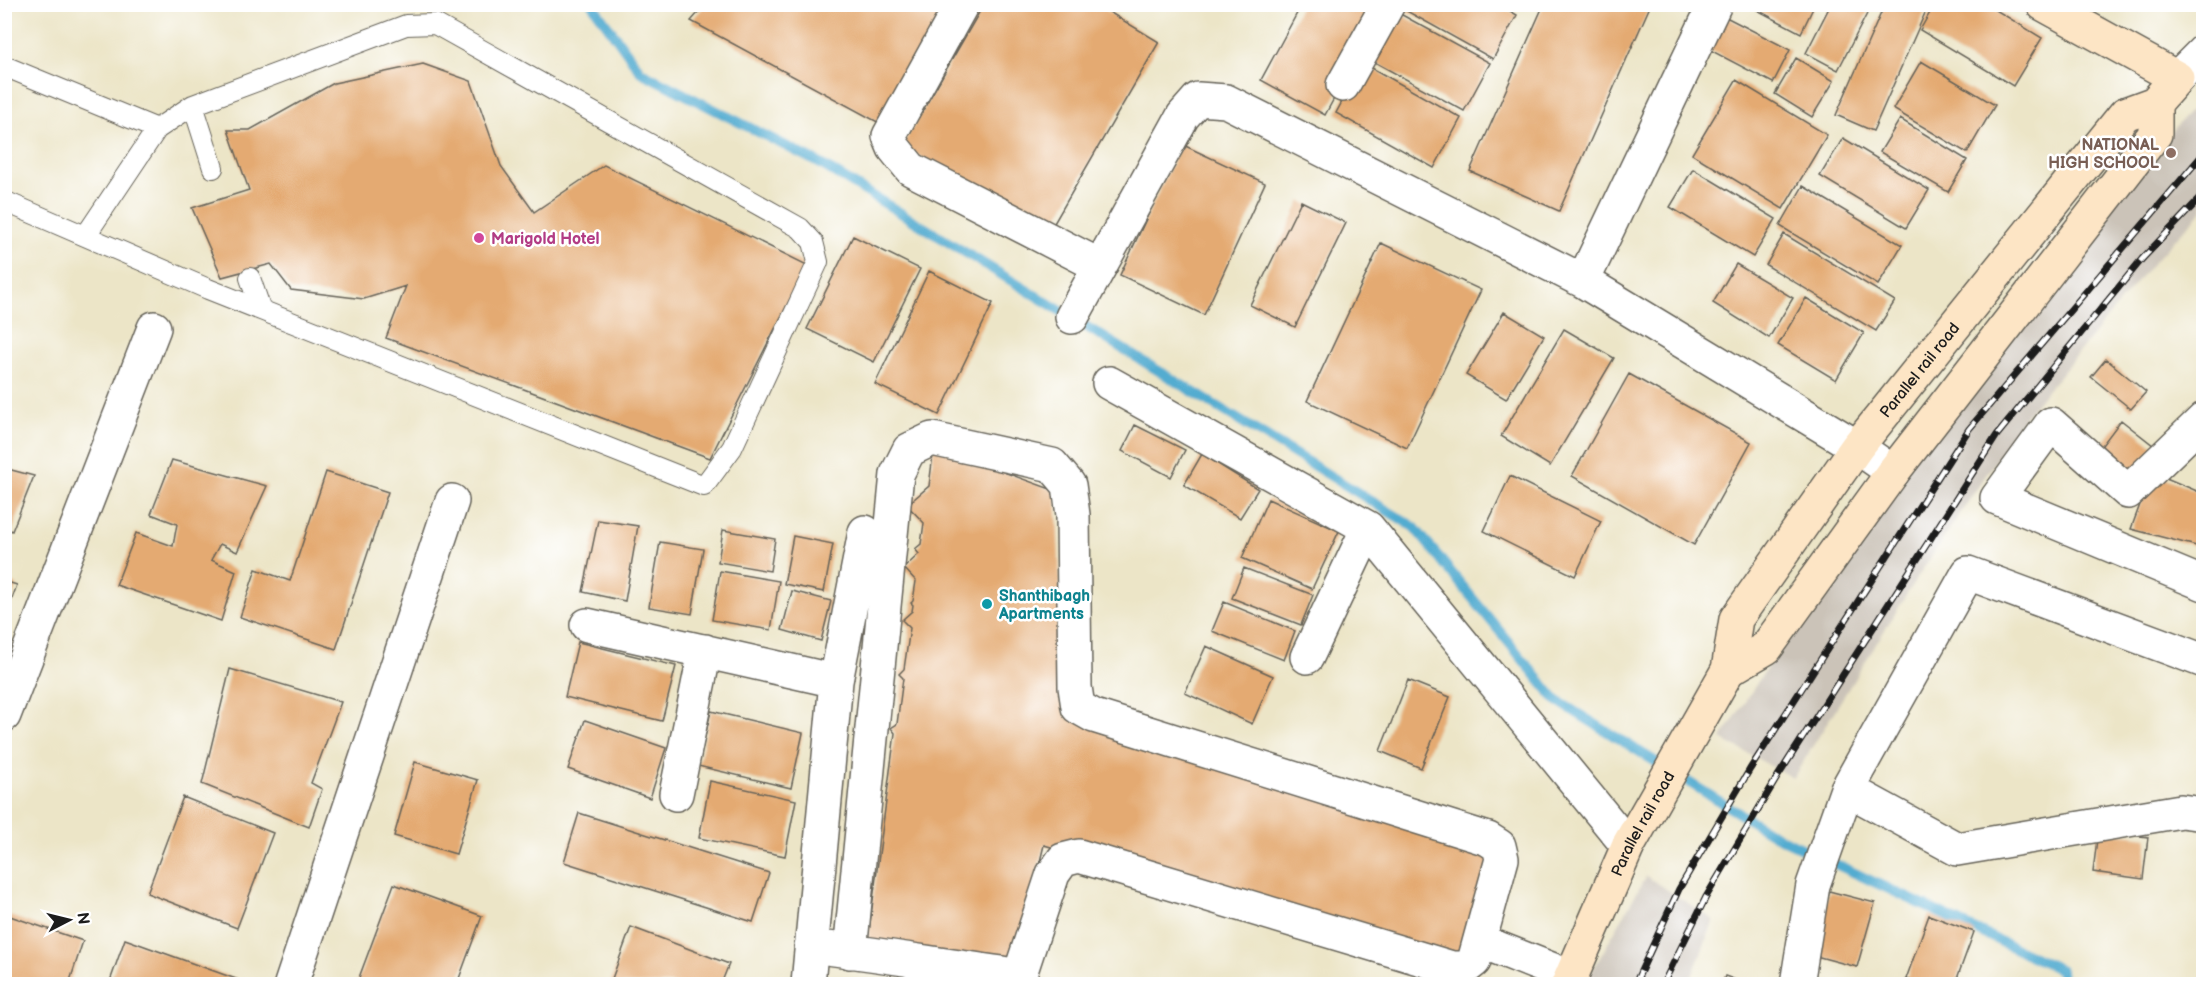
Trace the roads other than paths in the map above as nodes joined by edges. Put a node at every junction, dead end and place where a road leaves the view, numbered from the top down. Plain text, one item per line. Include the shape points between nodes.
1 (962, 4) edge
2 (1388, 4) edge
3 (1716, 4) edge
4 (2043, 4) edge
5 (2204, 51) edge
6 (4, 66) edge
7 (2177, 78) junction
8 (1343, 85) dead end
9 (2155, 103) junction
10 (193, 105) junction
11 (157, 129) junction
12 (213, 168) dead end
13 (4, 201) edge
14 (86, 235) junction
15 (1100, 266) junction
16 (250, 278) dead end
17 (1583, 281) junction
18 (261, 309) junction
19 (1072, 317) dead end
20 (154, 327) dead end
21 (1109, 382) dead end
22 (2204, 419) edge
23 (1857, 447) junction
24 (1893, 472) junction
25 (452, 501) dead end
26 (1368, 528) junction
27 (865, 532) dead end
28 (2204, 584) edge
29 (587, 625) dead end
30 (705, 651) junction
31 (1307, 657) dead end
32 (2204, 661) edge
33 (1728, 670) junction
34 (836, 681) junction
35 (4, 715) edge
36 (1847, 789) junction
37 (676, 794) dead end
38 (865, 800) junction
39 (824, 812) junction
40 (2204, 814) edge
41 (1628, 846) junction
42 (1480, 941) junction
43 (811, 946) junction
44 (850, 952) junction
45 (1569, 981) edge
46 (291, 984) edge
47 (808, 984) edge
48 (1797, 984) edge

1 - 15 street via 890,136 894,148 911,169
2 - 8 street
3 - 17 street
4 - 7 street
5 - 7 street, Parallel rail road
6 - 11 lane
7 - 9 street, Parallel rail road
9 - 23 street, Parallel rail road via 2125,114
9 - 24 street via 2155,134
10 - 11 lane
10 - 12 lane
10 - 18 lane via 406,25 435,24 800,228 813,242 818,262 732,448 704,486
11 - 14 lane
13 - 14 lane
14 - 18 lane
15 - 17 street via 1183,116 1198,99 1226,100
15 - 19 street
16 - 18 lane
17 - 23 street
20 - 35 street
21 - 26 street
22 - 28 street via 2128,492 2051,424 1997,498
23 - 24 street
23 - 33 street, Parallel rail road via 1736,619
24 - 33 street via 1766,648
25 - 46 street
26 - 31 street
26 - 41 street
27 - 34 street
29 - 30 street
30 - 34 street
30 - 37 street
32 - 36 street via 1968,573
33 - 41 street, Parallel rail road
34 - 39 street
36 - 40 street via 1957,849 2181,811
36 - 48 street via 1813,885
38 - 39 street
38 - 42 street via 897,474 909,450 932,439 1052,465 1069,485 1073,515 1078,706 1094,716 1488,839 1499,846 1502,859
38 - 44 street
39 - 43 street
41 - 45 street, Parallel rail road
42 - 44 street via 1474,961 1465,968 1452,968 1079,856 1063,860 1053,874 1017,973
42 - 45 street
43 - 44 street
43 - 47 street

